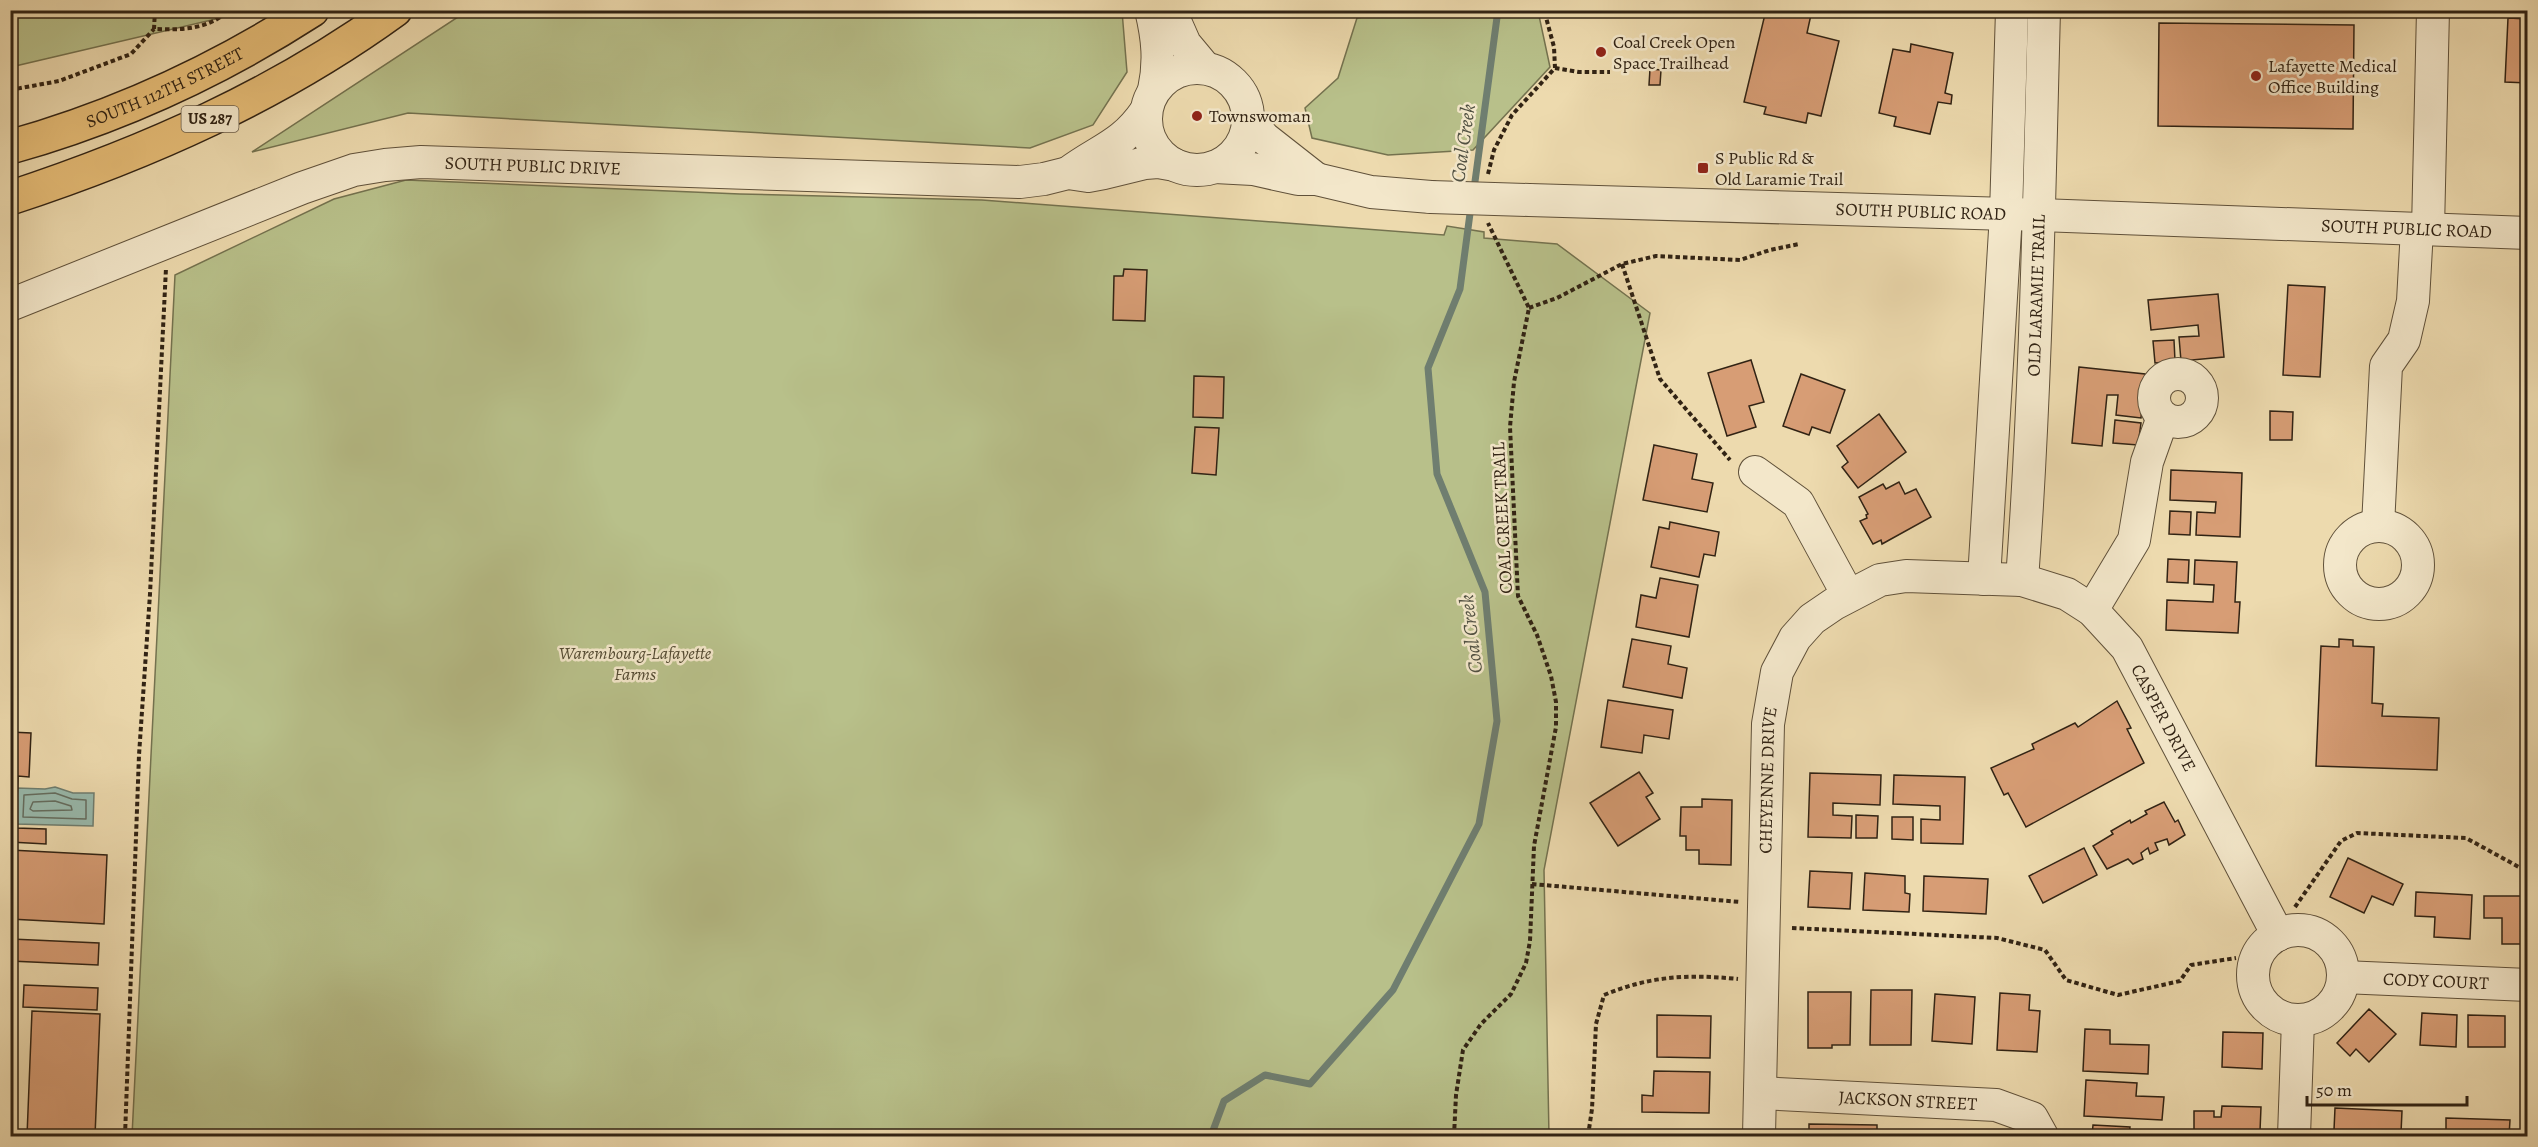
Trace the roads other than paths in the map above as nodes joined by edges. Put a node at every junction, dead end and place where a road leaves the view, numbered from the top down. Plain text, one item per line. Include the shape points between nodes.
1 (312, 10) edge
2 (395, 10) edge
3 (1151, 10) edge
4 (1170, 10) edge
5 (2012, 10) edge
6 (2043, 10) edge
7 (2433, 10) edge
8 (1205, 68) junction
9 (1150, 101) junction
10 (1248, 119) junction
11 (10, 147) edge
12 (1175, 165) junction
13 (1215, 167) junction
14 (1068, 173) junction
15 (1316, 179) junction
16 (10, 198) edge
17 (2006, 214) junction
18 (2040, 215) junction
19 (2422, 229) junction
20 (2528, 233) edge
21 (14, 306) edge
22 (2163, 417) dead end
23 (1742, 466) road end
24 (2378, 526) dead end
25 (1984, 579) junction
26 (2022, 580) junction
27 (1848, 595) junction
28 (2092, 610) junction
29 (2278, 935) junction
30 (2343, 977) junction
31 (2528, 985) edge
32 (2298, 1020) junction
33 (1760, 1093) junction
34 (1759, 1137) edge
35 (2042, 1137) edge
36 (2294, 1137) edge

1 - 11 main road, SOUTH 112TH STREET / US 287 via 234,57 157,94
2 - 16 main road, US 287 via 304,70 181,134 83,174
3 - 9 street via 1159,67
4 - 8 street via 1185,44
5 - 17 street, OLD LARAMIE TRAIL
6 - 18 street, OLD LARAMIE TRAIL
7 - 19 street
8 - 9 street via 1170,75
8 - 10 street via 1223,75 1239,90
9 - 12 street via 1148,134 1159,153
9 - 14 street via 1120,142
10 - 13 street via 1238,148
10 - 15 street, SOUTH PUBLIC ROAD via 1264,138
12 - 13 street via 1195,170
12 - 14 street via 1158,162 1088,176
13 - 15 street, SOUTH PUBLIC ROAD
14 - 21 street, SOUTH PUBLIC DRIVE via 1020,182 421,162 385,165 354,170 302,188
15 - 17 street, SOUTH PUBLIC ROAD, bridge via 1371,192 1431,197
17 - 18 street, SOUTH PUBLIC ROAD
17 - 25 street, OLD LARAMIE TRAIL
18 - 19 street, SOUTH PUBLIC ROAD
18 - 26 street, OLD LARAMIE TRAIL
19 - 20 street, SOUTH PUBLIC ROAD
19 - 24 street via 2404,340 2386,366
22 - 28 street via 2147,462 2134,540
23 - 27 street via 1798,503
25 - 26 street, CASPER DRIVE
25 - 27 street, CHEYENNE DRIVE via 1906,576 1880,580
26 - 28 street, CASPER DRIVE via 2067,594
27 - 33 street, CHEYENNE DRIVE via 1812,619 1795,638 1777,672 1767,724
28 - 29 street, CASPER DRIVE via 2127,648
29 - 30 street via 2301,930 2327,940 2342,963
29 - 32 street via 2258,955 2253,981 2264,1004 2279,1016
30 - 31 street, CODY COURT
30 - 32 street via 2334,1003 2312,1018
32 - 36 street
33 - 34 street, CHEYENNE DRIVE
33 - 35 street, JACKSON STREET via 1996,1105 2032,1118

